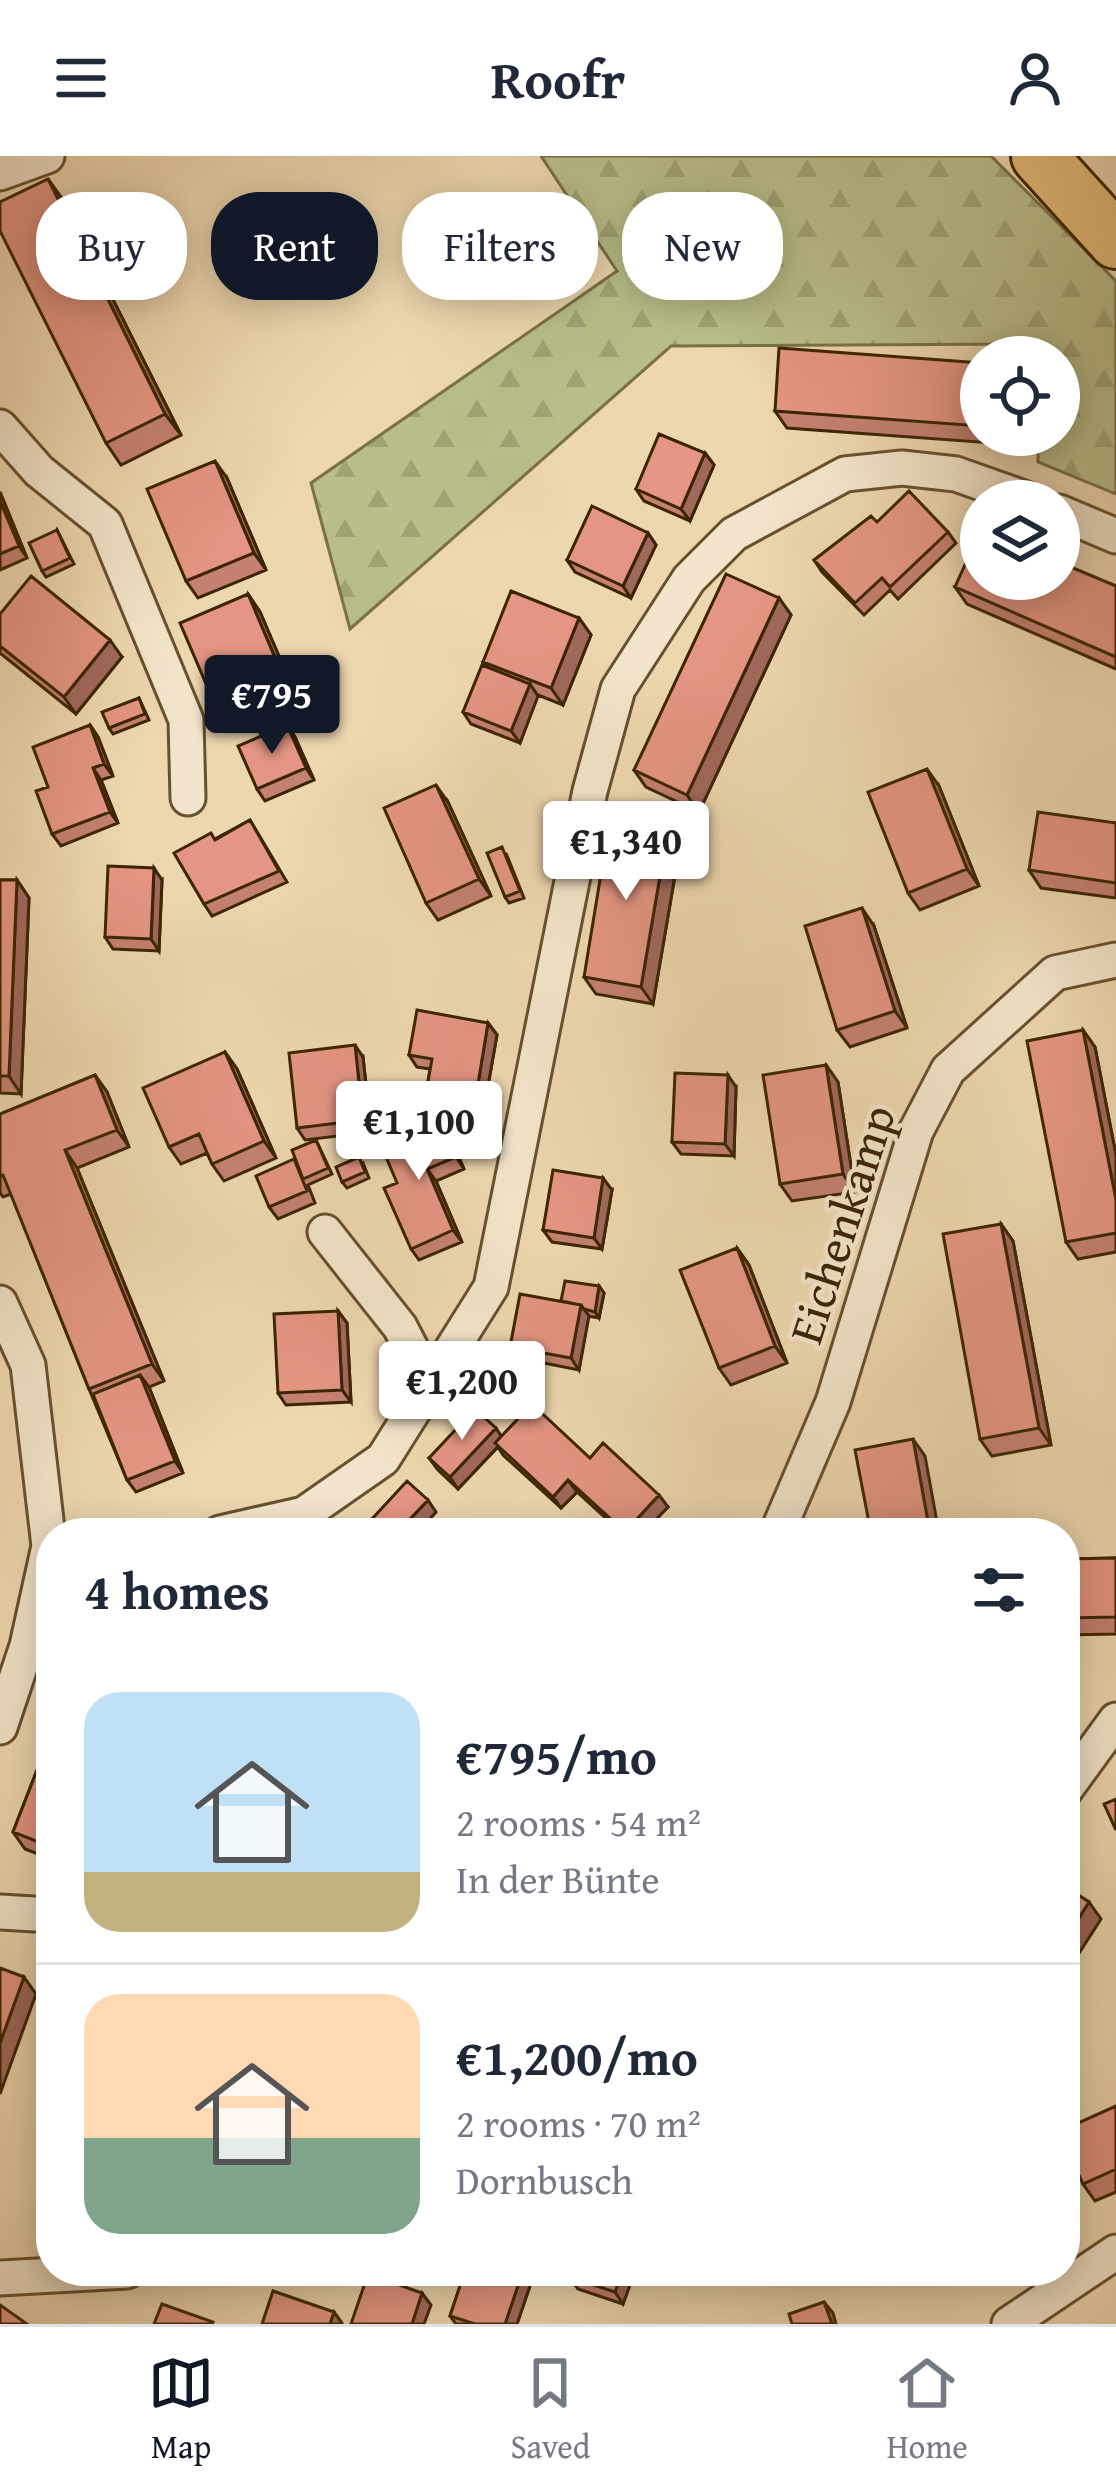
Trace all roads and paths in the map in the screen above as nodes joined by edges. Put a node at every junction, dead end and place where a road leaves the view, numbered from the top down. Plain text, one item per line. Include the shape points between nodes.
1 (47, 156) edge
2 (1039, 156) edge
3 (0, 173) edge
4 (1116, 241) edge
5 (0, 427) edge
6 (973, 480) edge
7 (1080, 521) edge
8 (1116, 536) edge
9 (188, 798) dead end
10 (1116, 960) edge
11 (325, 1232) dead end
12 (0, 1303) edge
13 (430, 1385) junction
14 (47, 1518) edge
15 (286, 1518) edge
16 (783, 1518) edge
17 (36, 1586) edge
18 (12, 1654) edge
19 (1116, 1720) edge
20 (0, 1727) edge
21 (1080, 1769) edge
22 (0, 1912) edge
23 (36, 1914) edge
24 (1116, 2252) edge
25 (36, 2276) edge
26 (1080, 2276) edge
27 (0, 2278) edge
28 (1065, 2286) edge
29 (1009, 2324) edge

1 - 3 street
2 - 4 main road
5 - 9 street via 105,524 186,720
6 - 13 street via 902,468 845,474 734,534 689,579 618,689 590,791 491,1287
7 - 8 street
10 - 16 street, Eichenkamp via 1055,974 948,1070 916,1132 833,1402
11 - 13 street via 400,1327
12 - 14 street via 28,1365
13 - 15 street via 382,1459
17 - 18 street
18 - 20 street
19 - 21 street
22 - 23 street
24 - 26 street
25 - 27 street
28 - 29 street

